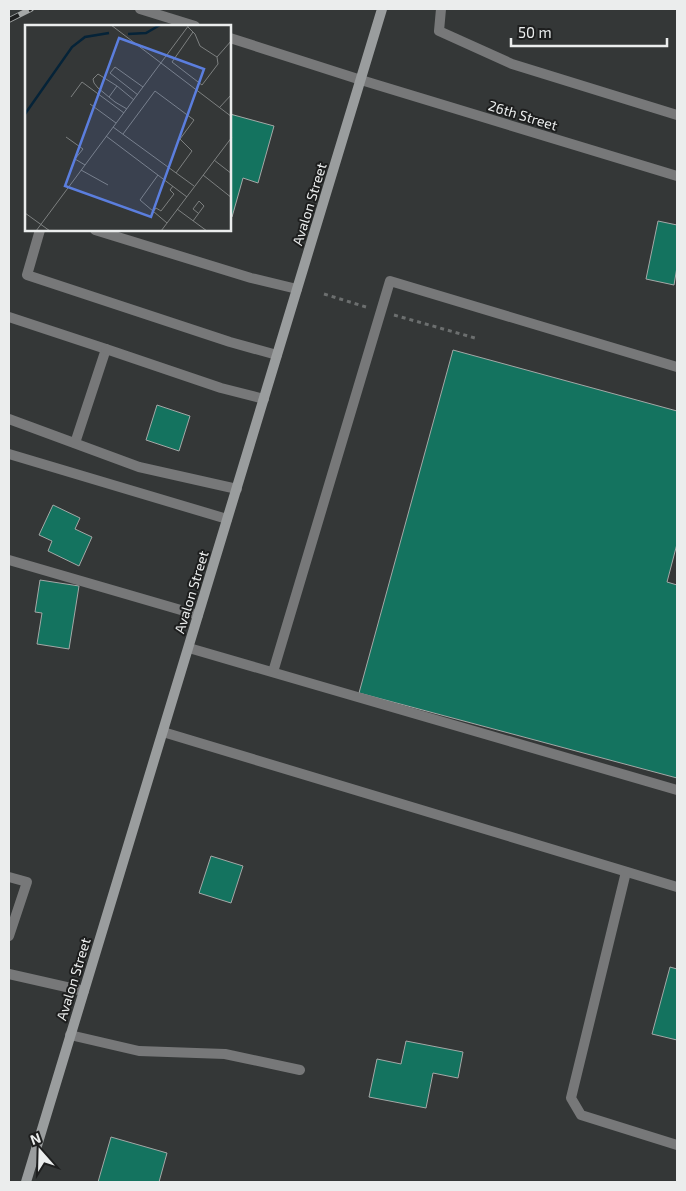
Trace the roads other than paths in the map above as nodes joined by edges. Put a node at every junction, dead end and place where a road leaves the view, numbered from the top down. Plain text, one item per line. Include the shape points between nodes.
1 (140, 9) edge
2 (382, 9) edge
3 (441, 9) edge
4 (192, 25) edge
5 (231, 38) edge
6 (361, 80) junction
7 (677, 115) edge
8 (677, 176) edge
9 (40, 231) edge
10 (98, 231) edge
11 (297, 289) junction
12 (9, 317) edge
13 (106, 349) junction
14 (277, 355) junction
15 (677, 367) edge
16 (264, 399) junction
17 (9, 419) edge
18 (75, 443) junction
19 (9, 454) edge
20 (237, 489) junction
21 (227, 519) junction
22 (9, 560) edge
23 (198, 615) junction
24 (189, 648) junction
25 (273, 672) junction
26 (163, 732) junction
27 (677, 790) edge
28 (626, 872) junction
29 (9, 877) edge
30 (677, 887) edge
31 (9, 936) edge
32 (9, 974) edge
33 (84, 990) junction
34 (70, 1035) junction
35 (300, 1070) dead end
36 (677, 1145) edge
37 (26, 1182) edge

1 - 4 street
2 - 6 street, Avalon Street
3 - 7 street via 439,31 512,64
5 - 6 street, 26th Street
6 - 8 street, 26th Street
6 - 11 street, Avalon Street
9 - 14 street via 27,275
10 - 11 street
11 - 14 street, Avalon Street
12 - 13 street
13 - 16 street
13 - 18 street
14 - 16 street, Avalon Street
15 - 25 street via 390,281
16 - 20 street, Avalon Street
17 - 18 street
18 - 20 street via 139,467
19 - 21 street
20 - 21 street, Avalon Street
21 - 23 street, Avalon Street
22 - 23 street
23 - 24 street, Avalon Street
24 - 25 street
24 - 26 street, Avalon Street
25 - 27 street
26 - 28 street
26 - 33 street, Avalon Street
28 - 30 street
28 - 36 street via 571,1098 581,1115
29 - 31 street via 27,882
32 - 33 street
33 - 34 street, Avalon Street
34 - 35 street via 138,1051 225,1054
34 - 37 street, Avalon Street

